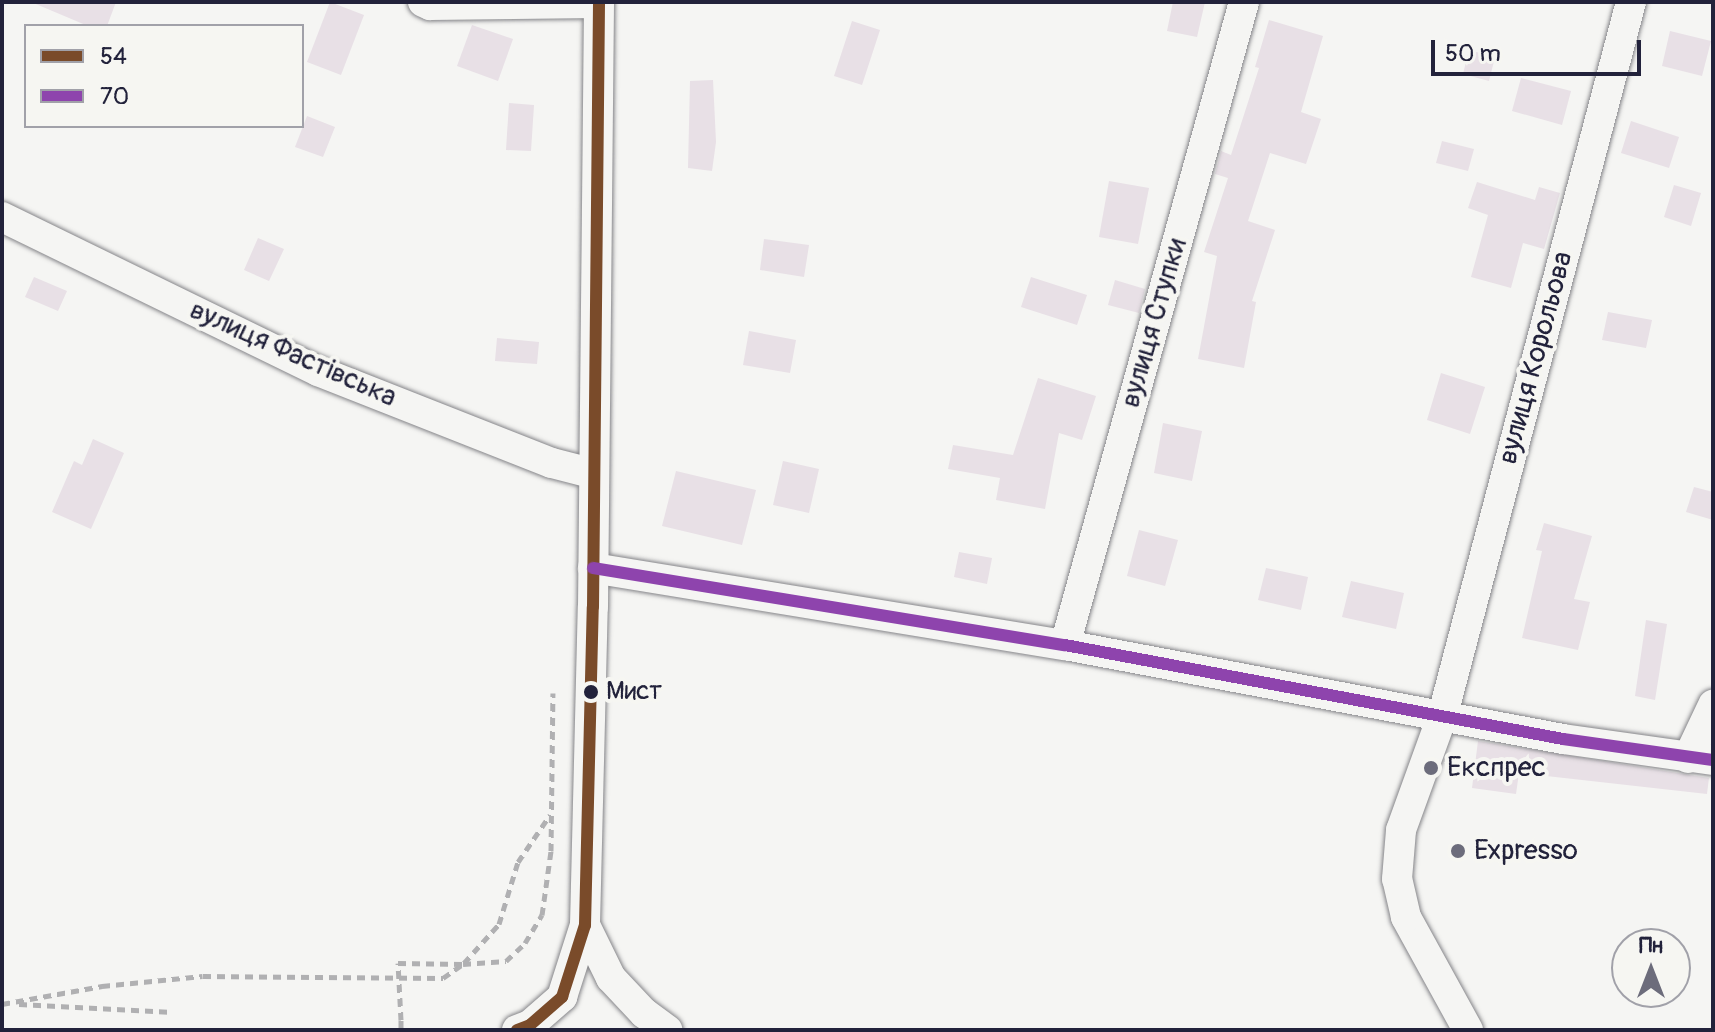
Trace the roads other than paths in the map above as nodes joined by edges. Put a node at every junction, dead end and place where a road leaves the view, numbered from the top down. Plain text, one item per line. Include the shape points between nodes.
1 (423, 2) edge
2 (1244, 2) edge
3 (1631, 2) edge
4 (598, 3) edge
5 (2, 217) edge
6 (591, 473) junction
7 (593, 568) junction
8 (1065, 645) junction
9 (1713, 705) edge
10 (1443, 714) junction
11 (1700, 759) edge
12 (585, 925) junction
13 (517, 1030) edge
14 (667, 1030) edge
15 (1468, 1030) edge

1 - 4 street
2 - 8 street, вулиця Ступки
3 - 10 street, вулиця Корольова
4 - 6 street
5 - 6 street, вулиця Фастівська via 318,371 552,463
6 - 7 street
7 - 8 street
7 - 12 street
8 - 10 street
9 - 11 street
10 - 11 street
10 - 15 street, вулиця Корольова via 1401,830 1397,879 1406,917
12 - 13 street via 562,997
12 - 14 street via 611,978

